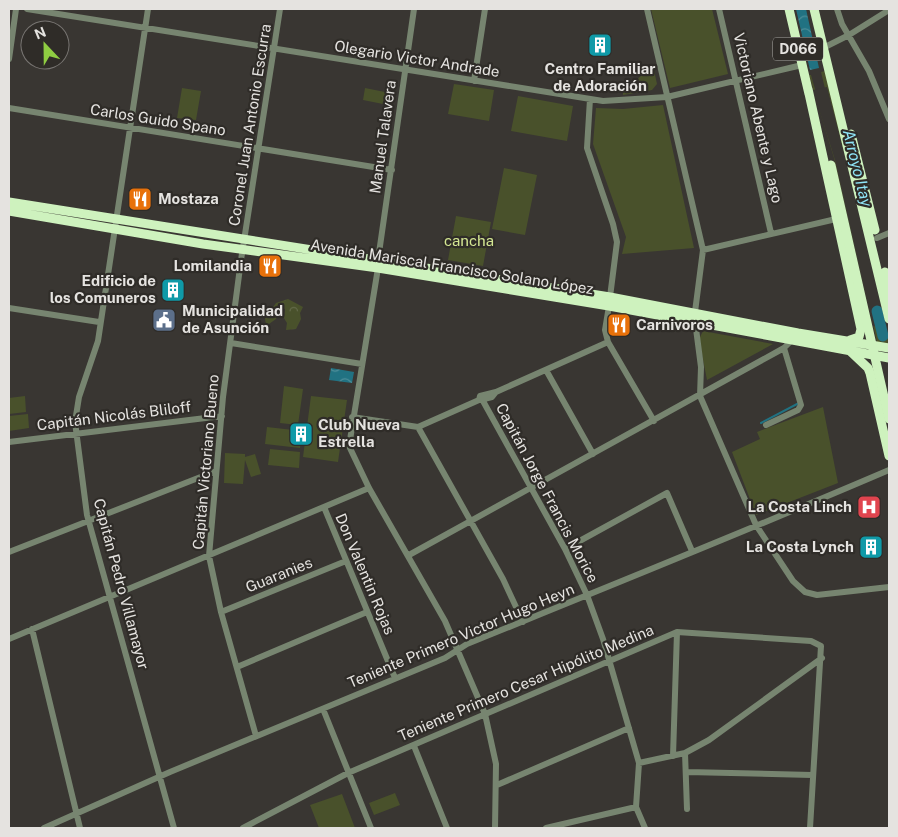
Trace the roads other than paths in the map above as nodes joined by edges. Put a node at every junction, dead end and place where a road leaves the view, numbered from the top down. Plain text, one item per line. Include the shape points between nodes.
1 (16, 9) edge
2 (27, 9) edge
3 (148, 9) edge
4 (280, 9) edge
5 (414, 9) edge
6 (485, 9) edge
7 (647, 9) edge
8 (719, 9) edge
9 (789, 9) edge
10 (814, 9) edge
11 (837, 9) edge
12 (889, 10) edge
13 (146, 29) junction
14 (849, 35) junction
15 (823, 48) junction
16 (273, 50) junction
17 (9, 59) edge
18 (802, 65) junction
19 (405, 69) junction
20 (736, 80) junction
21 (474, 81) junction
22 (808, 89) junction
23 (666, 97) junction
24 (590, 98) junction
25 (9, 108) edge
26 (840, 110) junction
27 (889, 119) edge
28 (129, 128) junction
29 (260, 149) junction
30 (392, 170) junction
31 (9, 202) edge
32 (9, 211) edge
33 (836, 218) junction
34 (115, 224) junction
35 (771, 233) junction
36 (889, 233) edge
37 (877, 238) junction
38 (244, 244) junction
39 (703, 250) junction
40 (378, 263) junction
41 (889, 291) edge
42 (609, 301) junction
43 (9, 308) edge
44 (695, 317) junction
45 (889, 319) edge
46 (99, 322) junction
47 (792, 340) junction
48 (847, 340) junction
49 (608, 342) junction
50 (230, 343) junction
51 (784, 348) junction
52 (889, 348) edge
53 (851, 351) junction
54 (889, 358) edge
55 (362, 364) junction
56 (546, 370) junction
57 (700, 396) junction
58 (481, 400) junction
59 (222, 416) junction
60 (352, 418) junction
61 (889, 419) edge
62 (654, 421) junction
63 (766, 425) dead end
64 (418, 427) junction
65 (76, 432) junction
66 (9, 442) edge
67 (593, 454) junction
68 (889, 456) edge
69 (889, 470) edge
70 (216, 471) junction
71 (369, 488) junction
72 (532, 488) junction
73 (324, 507) junction
74 (88, 521) junction
75 (470, 521) junction
76 (756, 525) junction
77 (565, 549) junction
78 (692, 551) junction
79 (9, 552) edge
80 (409, 555) junction
81 (209, 556) junction
82 (346, 561) junction
83 (889, 587) edge
84 (110, 595) junction
85 (587, 595) junction
86 (221, 612) junction
87 (367, 612) junction
88 (523, 622) junction
89 (32, 629) junction
90 (677, 632) junction
91 (9, 639) edge
92 (458, 650) junction
93 (822, 658) junction
94 (610, 662) junction
95 (237, 667) junction
96 (395, 678) junction
97 (323, 709) junction
98 (485, 714) junction
99 (629, 728) junction
100 (256, 736) junction
101 (414, 746) junction
102 (685, 753) junction
103 (673, 756) junction
104 (639, 763) junction
105 (687, 772) junction
106 (348, 773) junction
107 (812, 775) junction
108 (161, 776) junction
109 (497, 784) junction
110 (636, 807) junction
111 (687, 810) dead end
112 (75, 814) junction
113 (44, 828) edge
114 (80, 828) edge
115 (174, 828) edge
116 (243, 828) edge
117 (371, 828) edge
118 (447, 828) edge
119 (495, 828) edge
120 (546, 828) edge
121 (645, 828) edge
122 (810, 828) edge

1 - 17 street
2 - 13 street, Olegario Victor Andrade
3 - 13 street, Capitán Pedro Villamayor
4 - 16 street, Coronel Juan Antonio Escurra
5 - 19 street, Manuel Talavera
6 - 21 street
7 - 23 street
8 - 20 street, Victoriano Abente y Lago
9 - 18 highway, D066
10 - 15 highway, D066
11 - 14 street
12 - 14 street
13 - 16 street, Olegario Victor Andrade
13 - 28 street, Capitán Pedro Villamayor
14 - 15 street
14 - 27 street via 869,71
15 - 26 highway, D066
16 - 19 street, Olegario Victor Andrade
16 - 29 street, Coronel Juan Antonio Escurra
18 - 20 street, Olegario Victor Andrade
18 - 22 highway, D066
19 - 21 street, Olegario Victor Andrade
19 - 30 street, Manuel Talavera
20 - 23 street, Olegario Victor Andrade
20 - 35 street, Victoriano Abente y Lago
21 - 24 street, Olegario Victor Andrade
22 - 33 highway
22 - 61 highway, D066, bridge via 831,166
23 - 24 street, Olegario Victor Andrade via 619,101
23 - 39 street
24 - 42 street via 587,148 616,242
25 - 28 street, Carlos Guido Spano
26 - 37 highway via 856,148
26 - 45 highway, D066
28 - 29 street, Carlos Guido Spano
28 - 34 street, Capitán Pedro Villamayor
29 - 30 street, Carlos Guido Spano
29 - 38 street, Coronel Juan Antonio Escurra
30 - 40 street, Manuel Talavera
31 - 34 highway, Avenida Mariscal Francisco Solano López
32 - 34 highway, Avenida Mariscal Francisco Solano López
33 - 35 street
33 - 48 highway via 861,329 859,337
34 - 38 highway, Avenida Mariscal Francisco Solano López
34 - 46 street, Capitán Pedro Villamayor
35 - 39 street
36 - 37 street
37 - 41 highway
38 - 40 highway, Avenida Mariscal Francisco Solano López
38 - 50 street, Capitán Victoriano Bueno
39 - 44 street
40 - 42 highway, Avenida Mariscal Francisco Solano López
40 - 55 street, Manuel Talavera
42 - 44 highway, Avenida Mariscal Francisco Solano López
42 - 49 street via 605,330
43 - 46 street
44 - 47 highway, Avenida Mariscal Francisco Solano López
44 - 48 highway, Avenida Mariscal Francisco Solano López
44 - 57 street via 701,367
46 - 65 street, Capitán Pedro Villamayor via 94,356 76,408
47 - 51 street
47 - 53 highway, Avenida Mariscal Francisco Solano López
48 - 52 highway, Avenida Mariscal Francisco Solano López
49 - 56 street
49 - 62 street
50 - 55 street
50 - 59 street, Capitán Victoriano Bueno
51 - 57 street
51 - 63 street via 801,405 798,410
53 - 54 highway, Avenida Mariscal Francisco Solano López
53 - 68 highway via 870,373
55 - 60 street, Manuel Talavera
56 - 58 street via 480,396
56 - 67 street
57 - 62 street
57 - 76 street
58 - 64 street
58 - 72 street, Capitán Jorge Francis Morice
59 - 65 street, Capitán Nicolás Bliloff
59 - 70 street, Capitán Victoriano Bueno
60 - 64 street
60 - 71 street, Manuel Talavera via 349,446
62 - 67 street
64 - 75 street
65 - 66 street, Capitán Nicolás Bliloff
65 - 74 street, Capitán Pedro Villamayor
67 - 72 street
69 - 76 street, Teniente Primero Victor Hugo Heyn
70 - 74 street
70 - 81 street, Capitán Victoriano Bueno
71 - 73 street
71 - 80 street, Manuel Talavera
72 - 75 street
72 - 77 street, Capitán Jorge Francis Morice
73 - 81 street
73 - 82 street, Don Valentin Rojas
74 - 79 street
74 - 84 street, Capitán Pedro Villamayor
75 - 80 street
75 - 88 street
76 - 78 street, Teniente Primero Victor Hugo Heyn
76 - 83 street via 805,592 823,596
77 - 78 street via 668,493
77 - 85 street, Capitán Jorge Francis Morice
78 - 85 street, Teniente Primero Victor Hugo Heyn
80 - 92 street, Manuel Talavera
81 - 84 street
81 - 86 street, Capitán Victoriano Bueno
82 - 86 street, Guaranies
82 - 87 street, Don Valentin Rojas
84 - 89 street
84 - 108 street, Capitán Pedro Villamayor
85 - 88 street, Teniente Primero Victor Hugo Heyn
85 - 94 street, Capitán Jorge Francis Morice
86 - 95 street, Capitán Victoriano Bueno
87 - 95 street
87 - 96 street, Don Valentin Rojas
88 - 92 street, Teniente Primero Victor Hugo Heyn
89 - 91 street
89 - 112 street
90 - 93 street, Teniente Primero Cesar Hipólito Medina via 816,641 821,646
90 - 94 street, Teniente Primero Cesar Hipólito Medina
90 - 103 street
92 - 96 street, Teniente Primero Victor Hugo Heyn
92 - 98 street, Manuel Talavera
93 - 102 street via 709,740
93 - 107 street
94 - 98 street, Teniente Primero Cesar Hipólito Medina
94 - 99 street, Capitán Jorge Francis Morice
95 - 100 street, Capitán Victoriano Bueno
96 - 97 street, Teniente Primero Victor Hugo Heyn
97 - 100 street, Teniente Primero Victor Hugo Heyn
97 - 106 street
98 - 101 street, Teniente Primero Cesar Hipólito Medina
98 - 109 street, Manuel Talavera
99 - 104 street, Capitán Jorge Francis Morice
99 - 109 street
100 - 108 street, Teniente Primero Victor Hugo Heyn
101 - 106 street, Teniente Primero Cesar Hipólito Medina
101 - 118 street
102 - 103 street
102 - 105 street
103 - 104 street
104 - 110 street, Capitán Jorge Francis Morice
105 - 107 street
105 - 111 street
106 - 116 street, Teniente Primero Cesar Hipólito Medina
106 - 117 street
107 - 122 street
108 - 112 street, Teniente Primero Victor Hugo Heyn
108 - 115 street, Capitán Pedro Villamayor
109 - 119 street, Manuel Talavera
110 - 120 street
110 - 121 street, Capitán Jorge Francis Morice
112 - 113 street, Teniente Primero Victor Hugo Heyn
112 - 114 street

